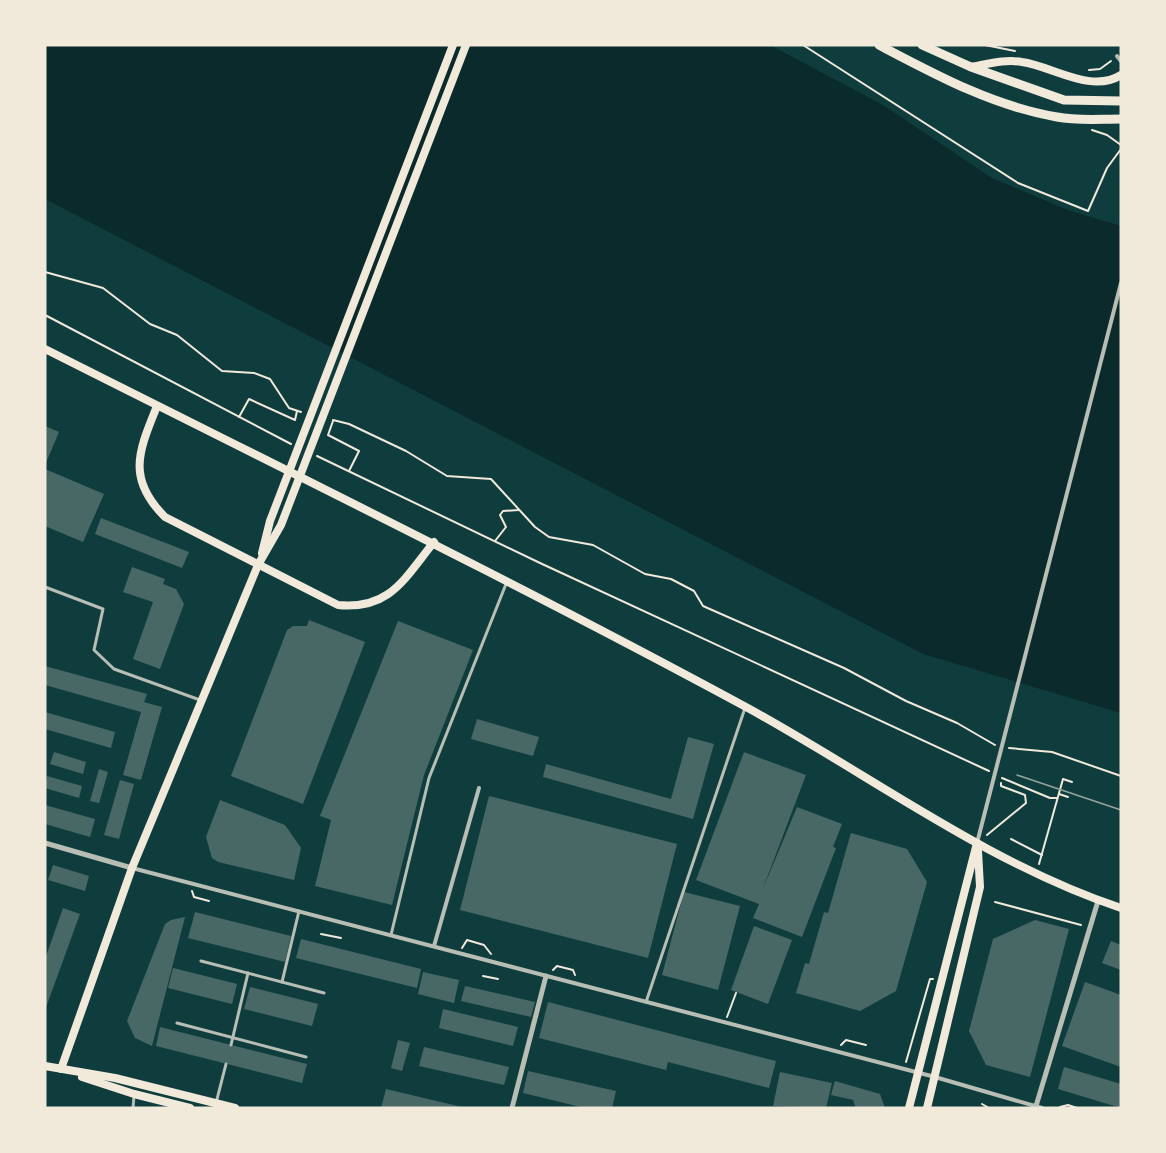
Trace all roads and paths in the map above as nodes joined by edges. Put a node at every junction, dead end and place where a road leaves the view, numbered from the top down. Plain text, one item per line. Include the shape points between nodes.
1 (453, 45) edge
2 (466, 45) edge
3 (803, 45) edge
4 (879, 45) edge
5 (922, 45) edge
6 (934, 48) edge
7 (1117, 56) joint
8 (1121, 61) edge
9 (971, 67) junction
10 (1085, 71) dead end
11 (1121, 75) edge
12 (1121, 101) edge
13 (1121, 119) edge
14 (1121, 149) edge
15 (45, 272) edge
16 (1121, 284) edge
17 (45, 315) edge
18 (45, 349) edge
19 (158, 406) junction
20 (297, 411) junction
21 (306, 413) dead end
22 (239, 417) junction
23 (324, 418) dead end
24 (333, 420) junction
25 (301, 448) dead end
26 (310, 453) dead end
27 (349, 471) junction
28 (519, 510) junction
29 (495, 541) junction
30 (434, 542) junction
31 (258, 566) junction
32 (508, 581) junction
33 (45, 587) edge
34 (202, 701) junction
35 (745, 707) junction
36 (996, 774) junction
37 (1121, 776) edge
38 (1072, 782) dead end
39 (479, 788) dead end
40 (1059, 794) junction
41 (1068, 797) dead end
42 (1057, 798) junction
43 (1011, 839) dead end
44 (45, 843) edge
45 (977, 843) junction
46 (1042, 855) junction
47 (132, 868) junction
48 (1037, 873) junction
49 (189, 883) junction
50 (209, 901) dead end
51 (1098, 901) junction
52 (995, 902) dead end
53 (1121, 908) edge
54 (299, 911) junction
55 (1090, 927) junction
56 (321, 934) dead end
57 (391, 935) junction
58 (341, 938) dead end
59 (434, 946) junction
60 (458, 953) junction
61 (491, 955) dead end
62 (201, 961) dead end
63 (248, 973) junction
64 (483, 976) dead end
65 (546, 976) junction
66 (577, 978) dead end
67 (498, 979) dead end
68 (282, 982) junction
69 (324, 993) dead end
70 (736, 993) dead end
71 (646, 1002) junction
72 (924, 1002) dead end
73 (725, 1022) junction
74 (177, 1023) dead end
75 (233, 1038) junction
76 (231, 1045) dead end
77 (866, 1046) dead end
78 (834, 1050) junction
79 (306, 1057) dead end
80 (226, 1064) dead end
81 (906, 1065) dead end
82 (45, 1066) edge
83 (61, 1069) junction
84 (918, 1073) junction
85 (935, 1077) junction
86 (134, 1094) junction
87 (216, 1103) junction
88 (982, 1104) dead end
89 (1039, 1107) edge
90 (1060, 1107) edge
91 (133, 1108) edge
92 (190, 1108) edge
93 (236, 1108) edge
94 (512, 1108) edge
95 (909, 1108) edge
96 (927, 1108) edge
97 (988, 1108) edge
98 (1077, 1108) edge

1 - 31 main road via 270,521
2 - 31 main road via 281,525
3 - 14 path via 1018,183 1088,211 1107,168
4 - 13 highway via 979,94 1015,106 1058,118
5 - 6 highway
6 - 9 highway
7 - 8 street
7 - 10 path via 1100,69
9 - 11 main road via 1008,61 1097,81
9 - 12 highway via 1064,100
15 - 20 path via 103,288 150,324 177,335 222,371 254,373 270,379 289,408
16 - 36 street
17 - 22 path
18 - 19 main road
19 - 30 main road
19 - 31 main road via 140,449 143,487 152,504 165,517
20 - 21 path
20 - 22 path via 295,420 249,399
22 - 25 path
23 - 24 path
24 - 27 path via 328,435 359,451
24 - 28 path via 406,451 447,476 491,478
26 - 27 path
27 - 29 path
28 - 29 path via 503,511 500,515 506,527
28 - 37 path via 549,537 592,545 645,574 671,579 694,591 703,606 844,668 957,723 991,745 1052,752
29 - 36 path
30 - 31 main road via 395,591 378,602 358,607 338,605
30 - 32 main road
31 - 34 main road
32 - 35 main road
32 - 57 lane via 429,778
33 - 34 lane via 104,609 94,650 114,669
34 - 47 main road
35 - 45 main road
35 - 71 lane
36 - 45 street
38 - 40 path via 1063,779
39 - 59 street
40 - 41 path
40 - 42 path
42 - 45 path via 1002,777 1001,786 1025,795 1026,803
42 - 46 path
43 - 46 path
44 - 47 street
45 - 48 main road
45 - 84 main road
45 - 85 main road via 981,887
46 - 48 path
47 - 49 street
47 - 83 main road
48 - 51 main road
49 - 50 path via 194,897
49 - 54 street
51 - 53 main road
51 - 55 street
52 - 55 path
54 - 57 street
54 - 68 lane
55 - 89 street
56 - 58 path
57 - 59 street
59 - 60 street
60 - 61 path via 467,940 484,945
60 - 65 street
62 - 63 lane
63 - 68 lane
63 - 75 lane
64 - 67 path
65 - 66 path via 557,966 573,970
65 - 71 street
65 - 94 street
68 - 69 lane
70 - 73 path
71 - 73 street
72 - 81 path
73 - 78 street
74 - 75 lane
75 - 76 lane
75 - 79 lane
77 - 78 path via 846,1040
78 - 84 street
80 - 87 lane
82 - 83 main road
83 - 86 main road
83 - 87 main road
84 - 85 street
84 - 95 main road
85 - 89 street
85 - 96 main road
86 - 91 lane
86 - 92 main road
87 - 93 main road
88 - 97 path
90 - 98 path

